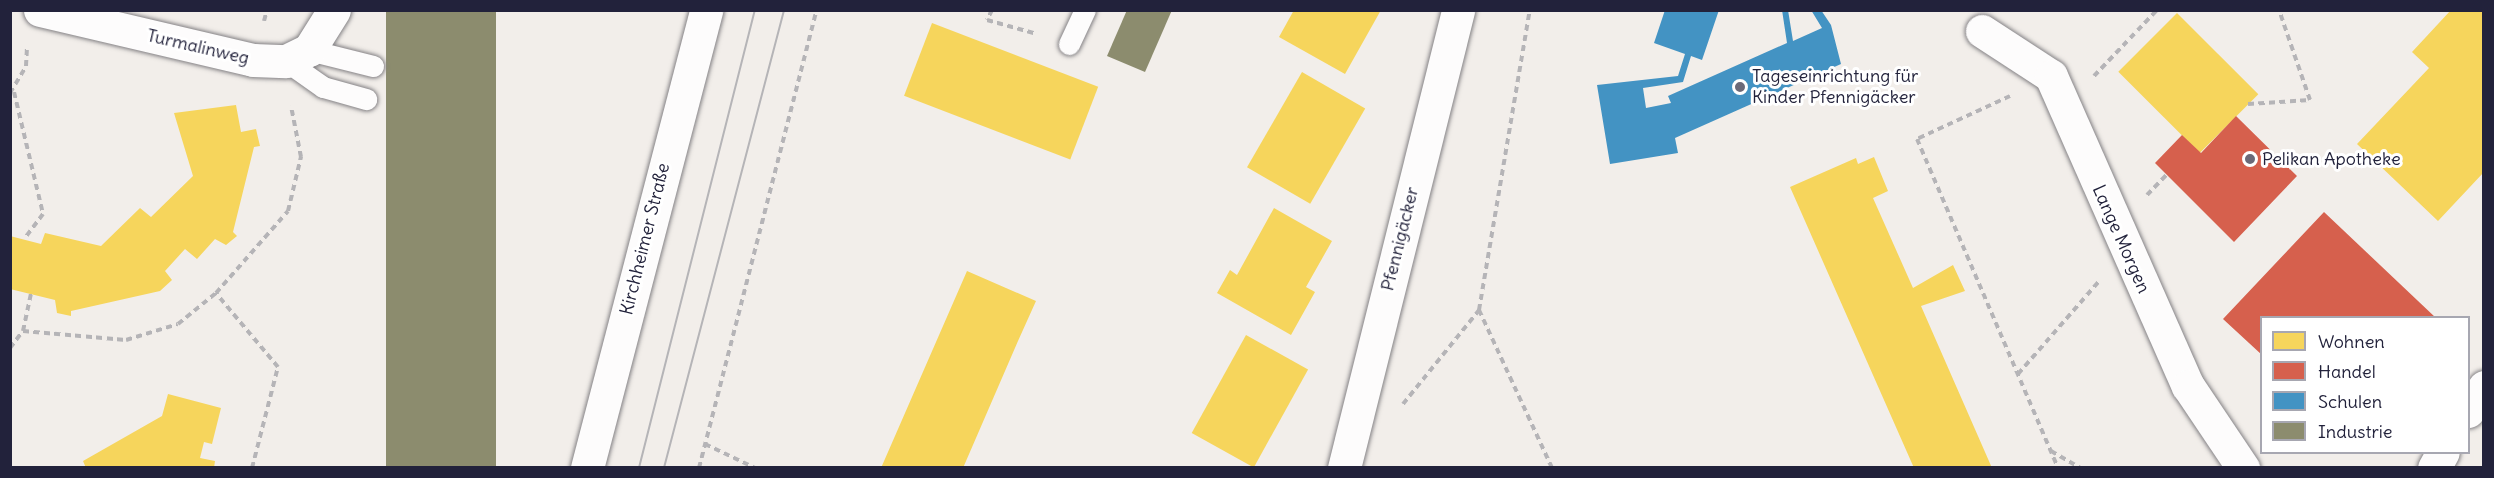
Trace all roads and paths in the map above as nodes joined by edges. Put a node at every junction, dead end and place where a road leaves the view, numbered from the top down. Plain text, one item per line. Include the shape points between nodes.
1 (40, 10) edge
2 (334, 10) edge
3 (706, 10) edge
4 (817, 10) edge
5 (992, 10) edge
6 (1085, 10) edge
7 (1458, 10) edge
8 (1530, 10) edge
9 (2157, 10) edge
10 (2279, 10) edge
11 (1982, 31) dead end
12 (28, 44) dead end
13 (1069, 44) joint
14 (298, 55) junction
15 (373, 66) dead end
16 (2051, 76) junction
17 (12, 93) edge
18 (366, 99) dead end
19 (2248, 104) dead end
20 (2064, 106) junction
21 (24, 238) dead end
22 (2126, 251) junction
23 (216, 293) junction
24 (31, 294) dead end
25 (1479, 310) junction
26 (23, 331) junction
27 (10, 348) edge
28 (2018, 374) junction
29 (2484, 387) edge
30 (2470, 409) edge
31 (1397, 412) dead end
32 (705, 444) junction
33 (2051, 450) junction
34 (2442, 454) edge
35 (252, 468) edge
36 (587, 468) edge
37 (699, 468) edge
38 (755, 468) edge
39 (1344, 468) edge
40 (1552, 468) edge
41 (2058, 468) edge
42 (2079, 468) edge
43 (2243, 468) edge
44 (2434, 468) edge

1 - 14 street, Turmalinweg via 253,60
2 - 14 street
3 - 36 street, Kirchheimer Straße
4 - 32 path
5 - 13 path via 987,20
6 - 13 lane
7 - 39 street, Pfennigäcker
8 - 25 path
9 - 20 path
10 - 19 path via 2310,100
11 - 16 street
12 - 17 path
14 - 15 lane
14 - 18 lane via 323,87
14 - 23 path via 301,157 288,211
16 - 20 street, Lange Morgen
16 - 28 path via 1917,140
17 - 21 path via 44,214
20 - 22 street, Lange Morgen
22 - 28 path
22 - 43 street, Lange Morgen via 2188,386
23 - 26 path via 178,324 126,340
23 - 35 path via 278,367
24 - 26 path
25 - 31 path
25 - 40 path
26 - 27 path
28 - 33 path
29 - 30 street
32 - 37 path
32 - 38 path
33 - 41 path
33 - 42 path
34 - 44 street

